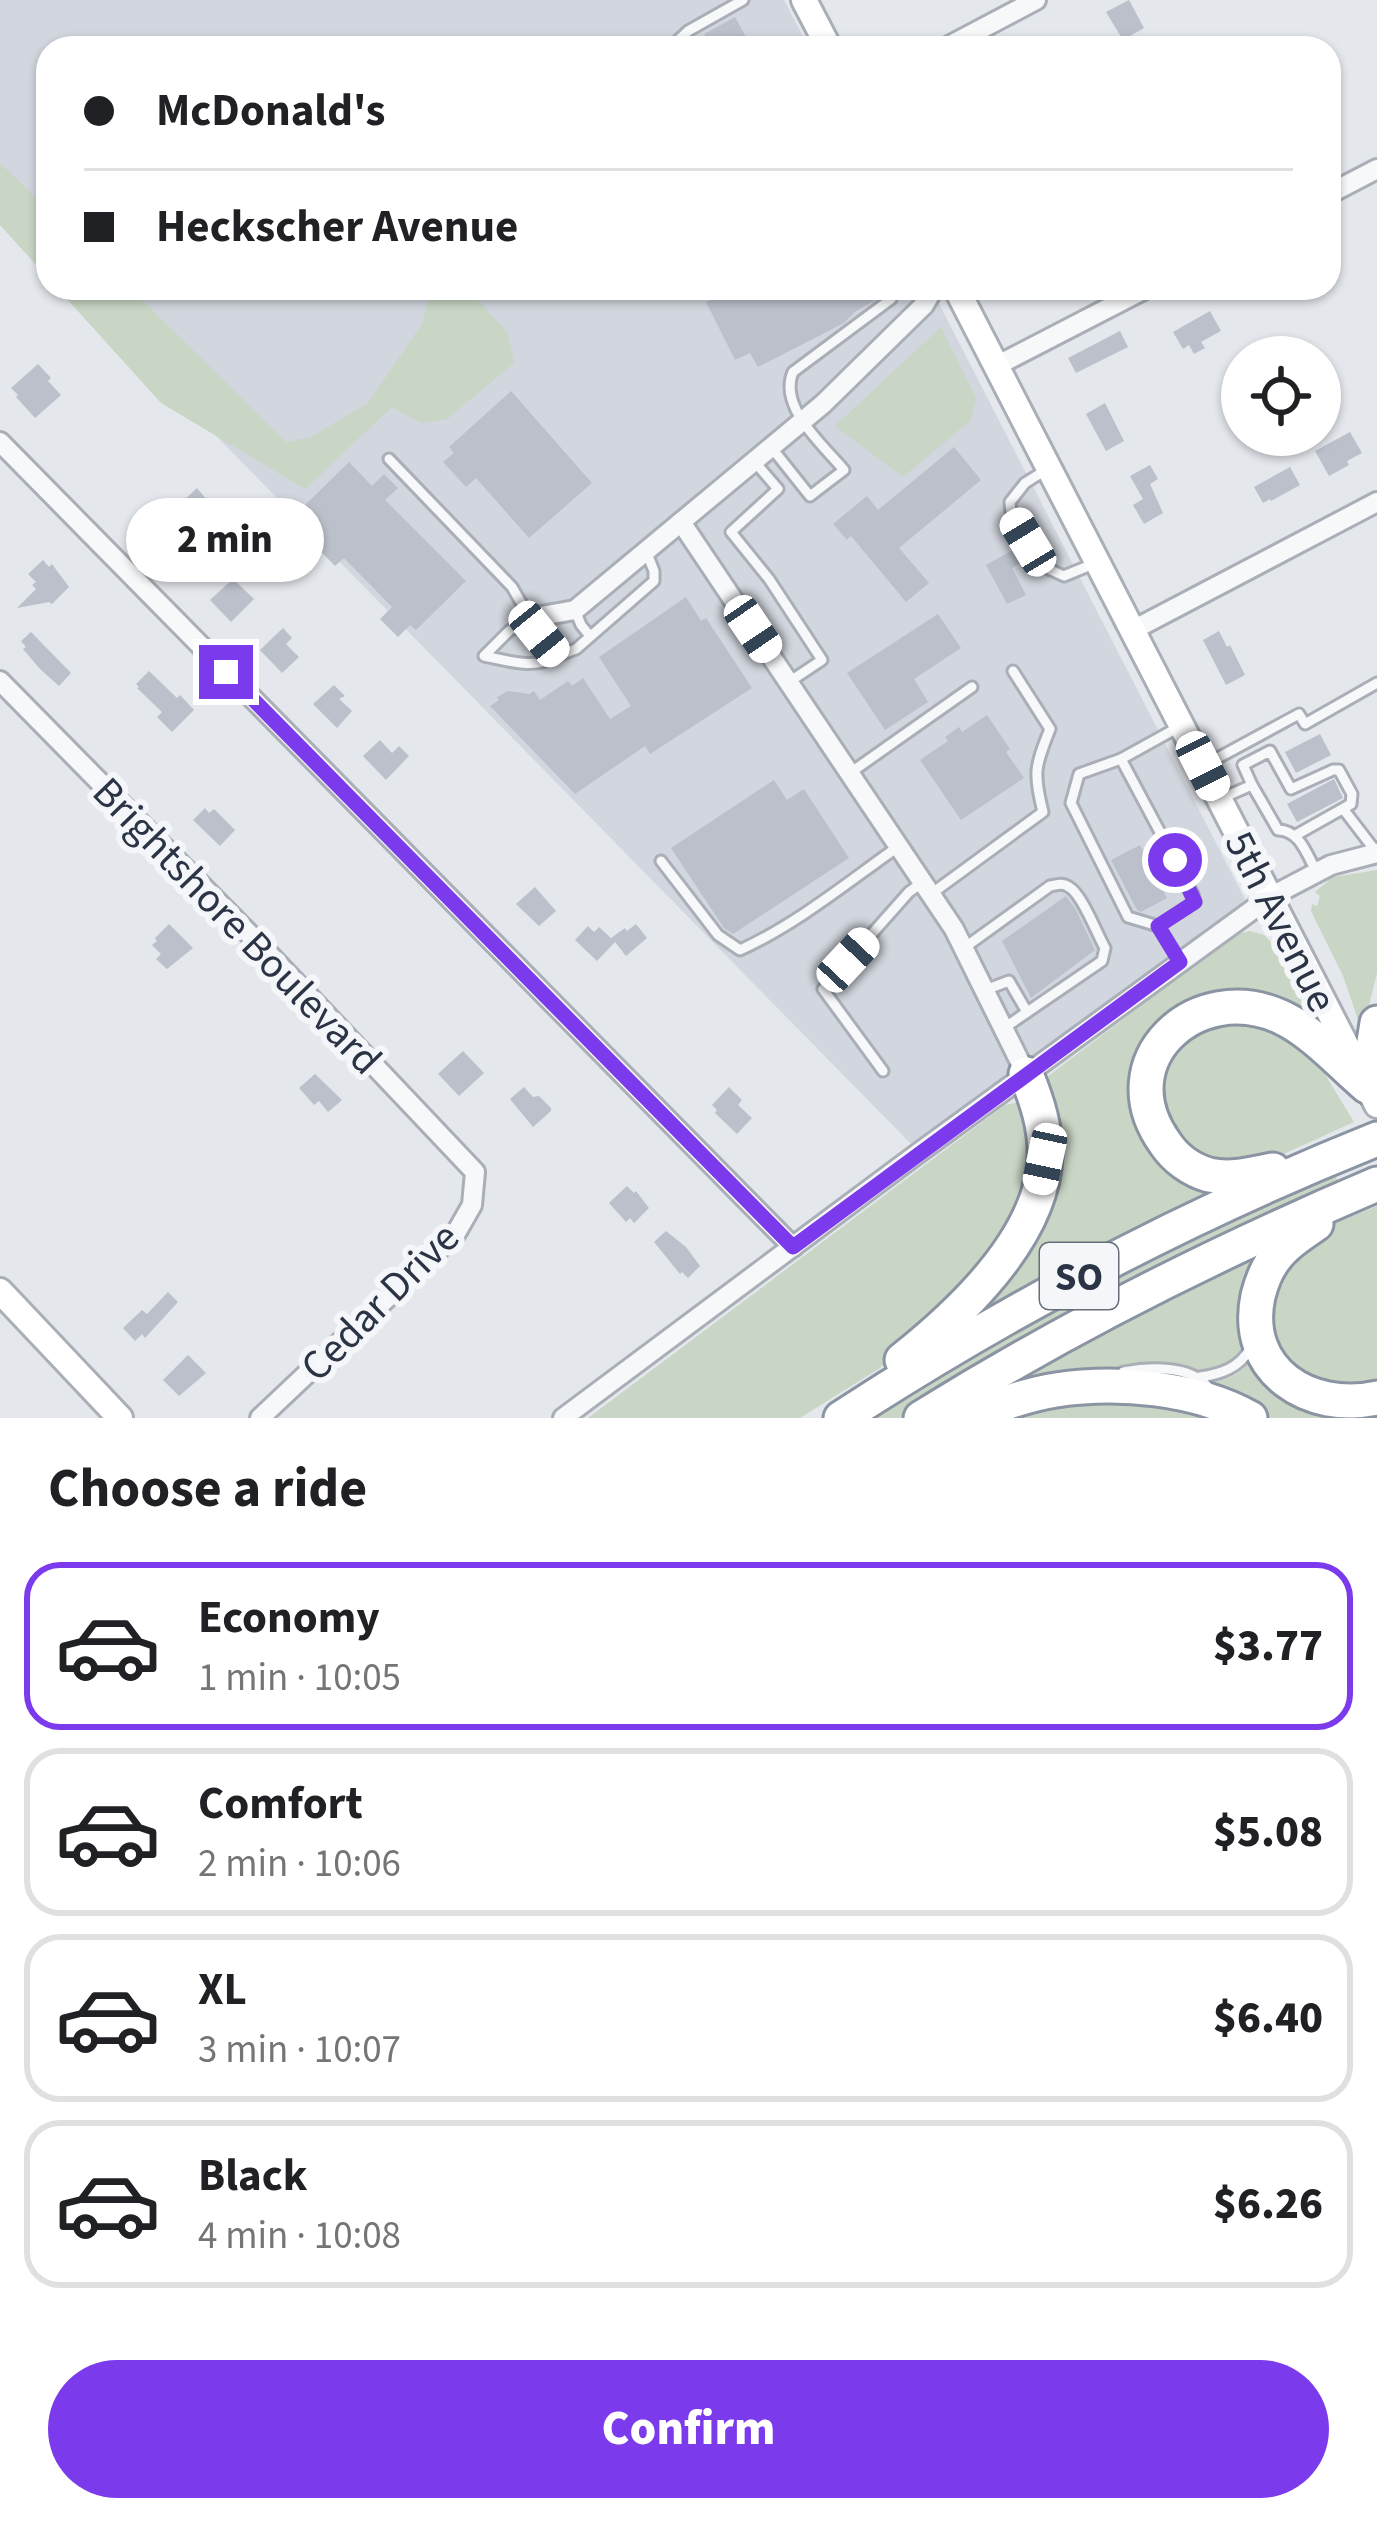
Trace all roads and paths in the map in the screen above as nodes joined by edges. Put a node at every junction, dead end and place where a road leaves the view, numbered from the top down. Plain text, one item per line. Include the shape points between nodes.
1 (743, 0) edge
2 (804, 0) edge
3 (1036, 0) edge
4 (683, 36) edge
5 (823, 36) edge
6 (968, 36) edge
7 (1377, 169) edge
8 (1341, 188) edge
9 (889, 300) edge
10 (927, 300) edge
11 (962, 300) edge
12 (1124, 300) edge
13 (996, 366) junction
14 (803, 420) junction
15 (0, 442) edge
16 (771, 447) junction
17 (389, 459) dead end
18 (754, 461) junction
19 (1049, 468) junction
20 (1377, 502) edge
21 (681, 522) junction
22 (1028, 542) dead end
23 (646, 551) junction
24 (1036, 555) dead end
25 (1098, 562) junction
26 (575, 610) junction
27 (530, 618) junction
28 (1133, 631) junction
29 (590, 636) junction
30 (557, 656) junction
31 (1013, 671) dead end
32 (0, 680) edge
33 (789, 682) junction
34 (1377, 683) edge
35 (972, 687) dead end
36 (1182, 726) junction
37 (1121, 759) junction
38 (1203, 766) junction
39 (850, 773) junction
40 (1252, 785) junction
41 (1220, 799) junction
42 (1344, 810) junction
43 (1296, 835) junction
44 (899, 846) junction
45 (1377, 853) edge
46 (661, 861) dead end
47 (1316, 873) junction
48 (927, 888) junction
49 (1270, 897) junction
50 (1158, 926) junction
51 (964, 948) junction
52 (1180, 962) junction
53 (985, 990) junction
54 (1027, 1012) junction
55 (1377, 1023) edge
56 (1004, 1028) junction
57 (883, 1071) dead end
58 (1026, 1074) junction
59 (1372, 1096) edge
60 (1377, 1139) edge
61 (1330, 1158) junction
62 (475, 1172) joint
63 (1376, 1185) edge
64 (793, 1247) junction
65 (0, 1291) edge
66 (1256, 1332) junction
67 (1200, 1377) junction
68 (1054, 1390) junction
69 (1377, 1398) edge
70 (1241, 1413) edge
71 (120, 1418) edge
72 (260, 1418) edge
73 (563, 1418) edge
74 (829, 1418) edge
75 (841, 1418) edge
76 (921, 1418) edge
77 (965, 1418) edge

1 - 4 lane
2 - 5 main road
3 - 6 street
7 - 8 street
9 - 14 lane via 793,372 789,396
10 - 14 street
11 - 13 main road, 5th Avenue
12 - 13 street
13 - 19 main road, 5th Avenue
14 - 16 street
14 - 16 lane via 844,470 810,496
15 - 64 street
16 - 18 street
17 - 27 lane via 512,586
18 - 21 street
18 - 33 lane via 778,489 731,532 822,660
19 - 22 lane via 1010,502
19 - 25 main road, 5th Avenue
20 - 28 street
21 - 23 street
21 - 33 street
23 - 26 street
23 - 29 lane via 654,581
24 - 25 lane via 1064,576
25 - 28 main road, 5th Avenue
26 - 27 street
26 - 29 lane
27 - 30 lane
27 - 30 lane via 484,656 523,664
28 - 36 main road, 5th Avenue
29 - 30 lane
31 - 48 lane via 1050,729 1035,780 1043,812
32 - 62 street, Brightshore Boulevard
33 - 39 street
34 - 38 lane via 1305,724 1299,714
35 - 39 lane
36 - 37 lane
36 - 38 main road, 5th Avenue
37 - 50 lane via 1195,902
37 - 50 lane via 1079,774 1071,803 1128,917
38 - 41 main road, 5th Avenue
39 - 44 street
40 - 41 lane
40 - 42 lane via 1243,765 1270,751 1292,789 1339,770 1352,794
40 - 43 lane via 1278,830
41 - 49 main road, 5th Avenue
42 - 43 lane
42 - 45 lane
43 - 47 lane
44 - 46 lane via 740,950 718,935
44 - 48 street
45 - 47 street
47 - 49 street
48 - 51 street
48 - 57 lane via 909,892 824,988
49 - 52 street
49 - 59 main road, 5th Avenue
50 - 52 lane
51 - 53 street
51 - 54 lane via 1050,886 1077,894 1105,954
52 - 58 street
53 - 54 lane via 1009,981
53 - 56 street
54 - 56 lane
55 - 59 highway
56 - 58 street
58 - 64 street
58 - 74 highway via 1045,1159 1021,1232 960,1309
59 - 61 highway via 1280,1016 1222,1008 1167,1034 1152,1058 1148,1108 1168,1148 1187,1165 1233,1178
60 - 61 highway, SO
61 - 75 highway, SO via 1123,1252
62 - 72 street, Cedar Drive via 472,1204 456,1232
63 - 66 highway via 1271,1263
63 - 76 highway, SO via 1146,1289
64 - 73 street
65 - 71 main road
66 - 67 lane via 1244,1359
66 - 69 highway via 1280,1377 1305,1391 1328,1400
67 - 68 lane via 1127,1370
67 - 70 lane
68 - 70 highway via 1150,1389
68 - 77 highway

